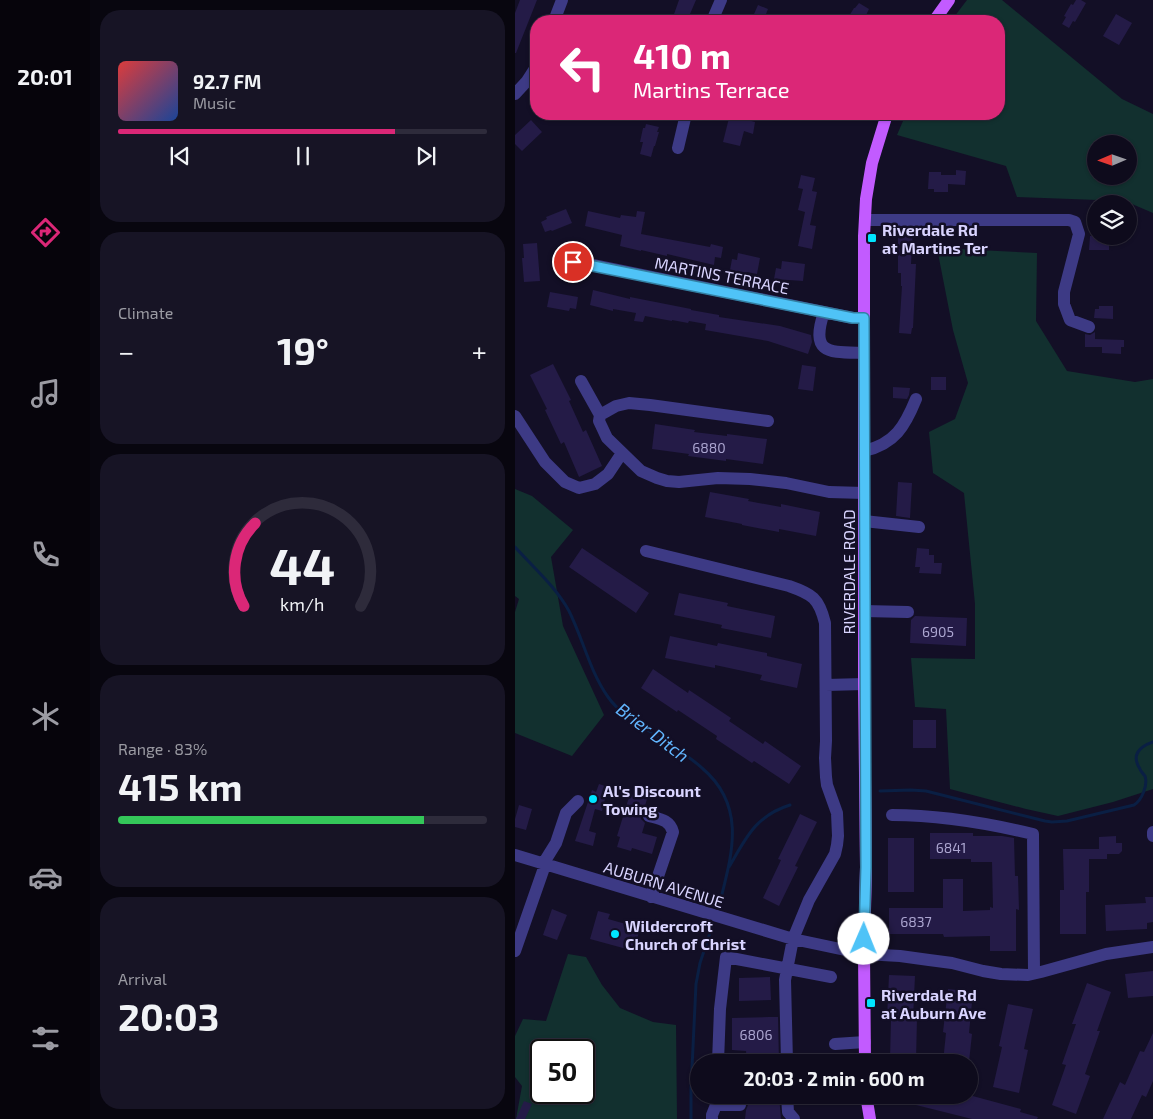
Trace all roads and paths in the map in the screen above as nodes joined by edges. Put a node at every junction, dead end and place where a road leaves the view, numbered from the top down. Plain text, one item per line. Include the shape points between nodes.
1 (562, 0) edge
2 (721, 0) edge
3 (949, 0) edge
4 (556, 15) edge
5 (715, 15) edge
6 (938, 15) edge
7 (530, 76) edge
8 (515, 94) edge
9 (685, 120) edge
10 (885, 120) edge
11 (679, 148) dead end
12 (865, 220) junction
13 (573, 262) dead end
14 (824, 312) junction
15 (864, 318) junction
16 (1089, 327) dead end
17 (864, 353) junction
18 (581, 381) dead end
19 (916, 399) dead end
20 (600, 415) junction
21 (515, 416) edge
22 (767, 421) dead end
23 (864, 450) junction
24 (622, 453) junction
25 (864, 493) junction
26 (864, 521) junction
27 (919, 527) dead end
28 (646, 551) dead end
29 (864, 611) junction
30 (908, 612) dead end
31 (826, 684) junction
32 (864, 684) junction
33 (578, 801) dead end
34 (892, 815) dead end
35 (649, 816) dead end
36 (1153, 832) edge
37 (1153, 836) edge
38 (515, 855) edge
39 (544, 865) junction
40 (651, 897) junction
41 (793, 939) junction
42 (1153, 947) edge
43 (515, 951) edge
44 (864, 954) junction
45 (787, 970) junction
46 (1034, 974) junction
47 (831, 977) dead end
48 (865, 1042) junction
49 (835, 1044) dead end
50 (718, 1054) edge
51 (787, 1054) edge
52 (865, 1054) edge
53 (715, 1104) edge
54 (735, 1104) edge
55 (788, 1104) edge
56 (867, 1104) edge
57 (740, 1105) dead end
58 (712, 1119) edge
59 (794, 1119) edge
60 (869, 1119) edge

1 - 4 street
2 - 5 street
3 - 6 main road
7 - 8 street
9 - 11 street
10 - 12 main road, RIVERDALE ROAD via 872,162
12 - 15 main road, RIVERDALE ROAD
12 - 16 street via 1075,222 1079,234 1063,304 1070,320
13 - 14 street, MARTINS TERRACE
14 - 15 street, MARTINS TERRACE
14 - 17 street via 819,335 822,346 833,352
15 - 17 main road, RIVERDALE ROAD
17 - 23 main road, RIVERDALE ROAD
18 - 20 street
19 - 23 street via 907,420 891,440
20 - 22 street via 629,403
20 - 24 street via 599,421 607,438
21 - 24 street via 545,462 565,482 579,488 595,484 608,474
23 - 25 main road, RIVERDALE ROAD
24 - 25 street via 641,470 667,481 750,478 829,492
25 - 26 main road, RIVERDALE ROAD
26 - 27 street
26 - 29 main road, RIVERDALE ROAD
28 - 31 street via 807,593 821,608 825,622
29 - 30 street
29 - 32 main road, RIVERDALE ROAD
31 - 32 street
31 - 41 street via 826,777 837,813 837,845
32 - 44 main road, RIVERDALE ROAD
33 - 39 street via 566,813 560,834
34 - 46 street via 938,817 1033,834
35 - 40 street via 667,821 673,832
36 - 37 street
38 - 39 street, AUBURN AVENUE
39 - 40 street, AUBURN AVENUE
39 - 43 street
40 - 41 street, AUBURN AVENUE
41 - 44 street, AUBURN AVENUE
41 - 45 street
42 - 46 street, AUBURN AVENUE via 1106,954
44 - 46 street, AUBURN AVENUE via 952,963 1001,974
44 - 48 main road, RIVERDALE ROAD
45 - 47 street
45 - 50 street via 726,958
45 - 51 street
48 - 49 street
48 - 52 main road, RIVERDALE ROAD
53 - 58 street
54 - 57 street
55 - 59 street via 788,1112
56 - 60 main road

